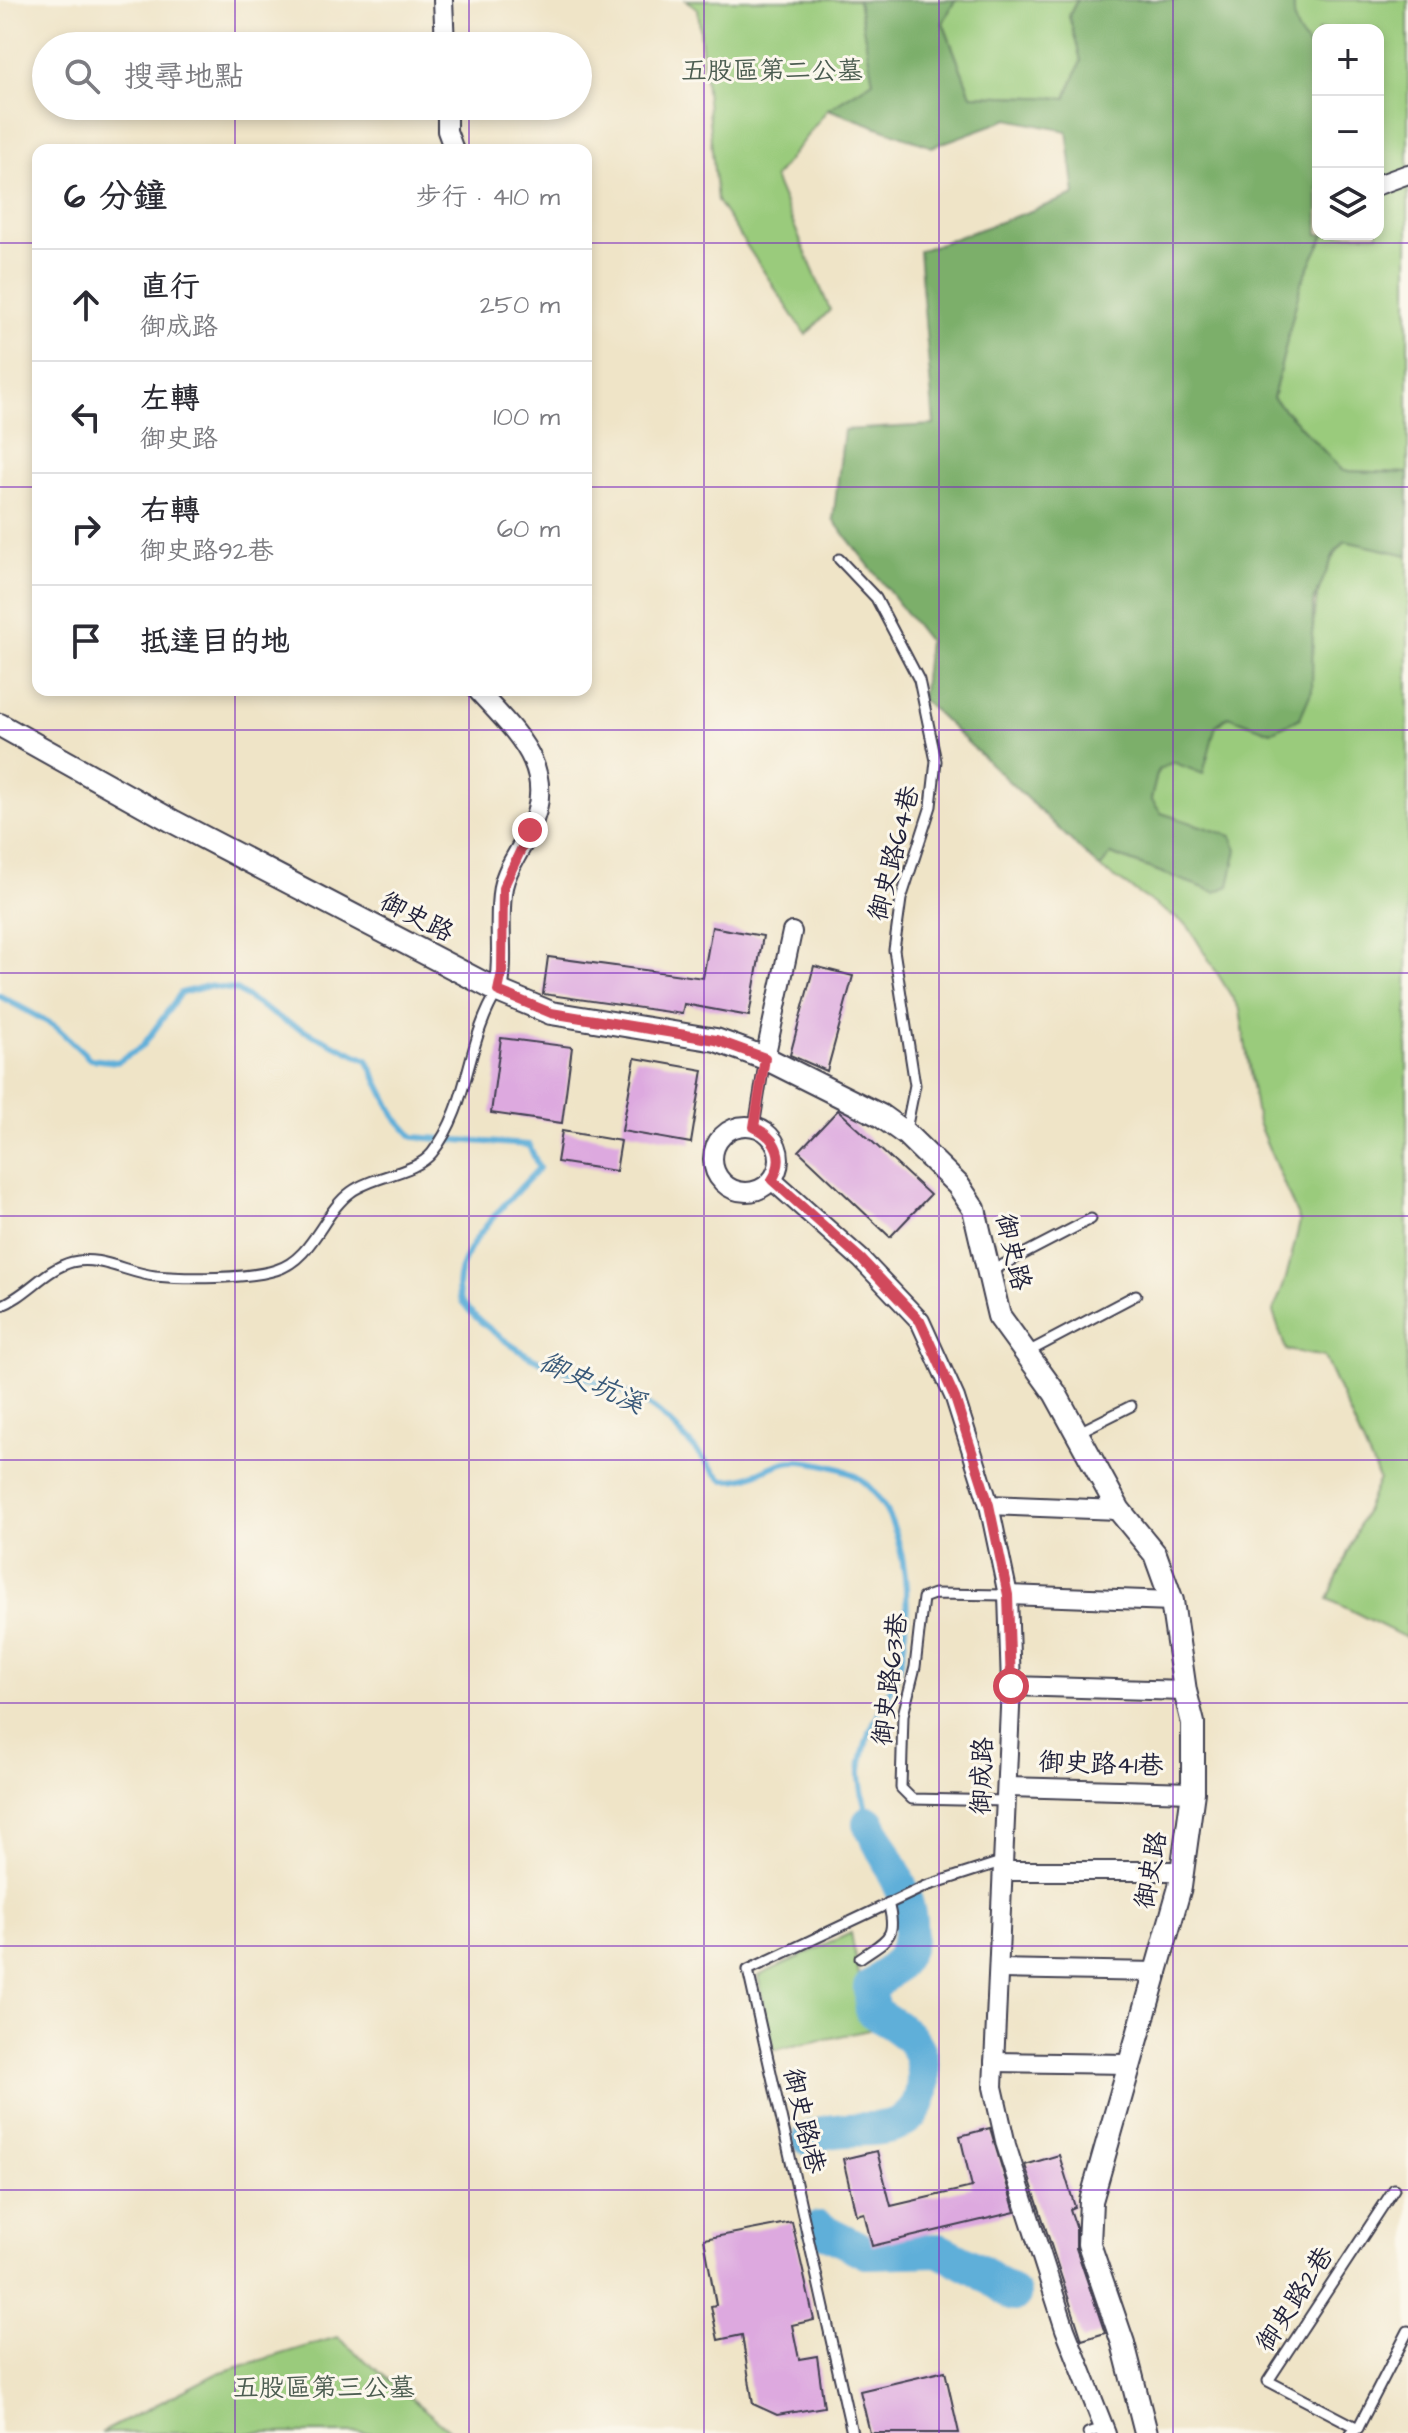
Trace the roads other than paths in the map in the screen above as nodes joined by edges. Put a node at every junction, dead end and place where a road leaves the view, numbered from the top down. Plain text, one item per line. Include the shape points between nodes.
1 (443, 0) edge
2 (444, 32) edge
3 (447, 120) edge
4 (452, 144) edge
5 (1408, 174) edge
6 (1384, 183) edge
7 (839, 559) dead end
8 (482, 696) edge
9 (0, 725) edge
10 (792, 932) dead end
11 (498, 991) junction
12 (765, 1058) junction
13 (754, 1127) junction
14 (906, 1134) junction
15 (772, 1180) junction
16 (1091, 1219) dead end
17 (989, 1272) junction
18 (1136, 1295) dead end
19 (0, 1306) edge
20 (1026, 1353) junction
21 (1131, 1406) dead end
22 (1077, 1433) junction
23 (989, 1505) junction
24 (1119, 1510) junction
25 (1008, 1595) junction
26 (1172, 1601) junction
27 (1011, 1686) junction
28 (1185, 1691) junction
29 (1193, 1792) junction
30 (1007, 1794) junction
31 (1004, 1866) junction
32 (1182, 1871) junction
33 (888, 1903) junction
34 (860, 1958) dead end
35 (1000, 1969) junction
36 (1158, 1972) junction
37 (994, 2062) junction
38 (1129, 2064) junction
39 (1394, 2189) dead end
40 (1408, 2331) edge
41 (1354, 2430) edge
42 (1099, 2431) edge
43 (852, 2433) edge
44 (1146, 2433) edge

1 - 2 street
3 - 4 street
5 - 6 street
7 - 14 lane, 御史路64巷 via 876,598 919,680 936,761 931,806 901,899 894,950 915,1085
8 - 11 street via 525,744 540,783 539,806 503,888
9 - 11 street, 御史路
10 - 12 street
11 - 12 street, 御史路 via 551,1013 716,1040
11 - 19 lane via 486,1010 451,1123 430,1156 347,1194 300,1255 278,1270 155,1276 94,1260 71,1262
12 - 13 lane
12 - 14 street, 御史路
13 - 15 street via 771,1137 779,1153
13 - 15 street via 737,1127 720,1137 712,1165 721,1182 737,1192 756,1191
14 - 17 street, 御史路 via 958,1185 974,1209
15 - 23 street, 御成路 via 861,1259 920,1321 955,1398
16 - 17 lane
17 - 20 street, 御史路 via 999,1316
18 - 20 lane
20 - 22 street, 御史路
21 - 22 lane
22 - 24 street, 御史路
23 - 24 street
23 - 25 street, 御成路
24 - 26 street, 御史路 via 1155,1554
25 - 26 street
25 - 27 street, 御成路
25 - 30 lane, 御史路63巷 via 923,1598 903,1715 901,1788 912,1799
26 - 28 street, 御史路
27 - 28 street
27 - 30 street, 御成路
28 - 29 street, 御史路 via 1193,1723
29 - 30 street, 御史路41巷
29 - 32 street, 御史路
30 - 31 street, 御成路
31 - 32 street
31 - 33 lane via 926,1886
31 - 35 street, 御成路
32 - 36 street, 御史路
33 - 34 lane via 894,1923 890,1937
33 - 43 lane, 御史路1巷 via 748,1970
35 - 36 street
35 - 37 street, 御成路
36 - 38 street, 御史路
37 - 38 street
37 - 42 street, 御成路 via 993,2087 1006,2145
38 - 44 street, 御史路 via 1091,2201 1089,2244
39 - 41 lane, 御史路2巷 via 1268,2381
40 - 41 lane

